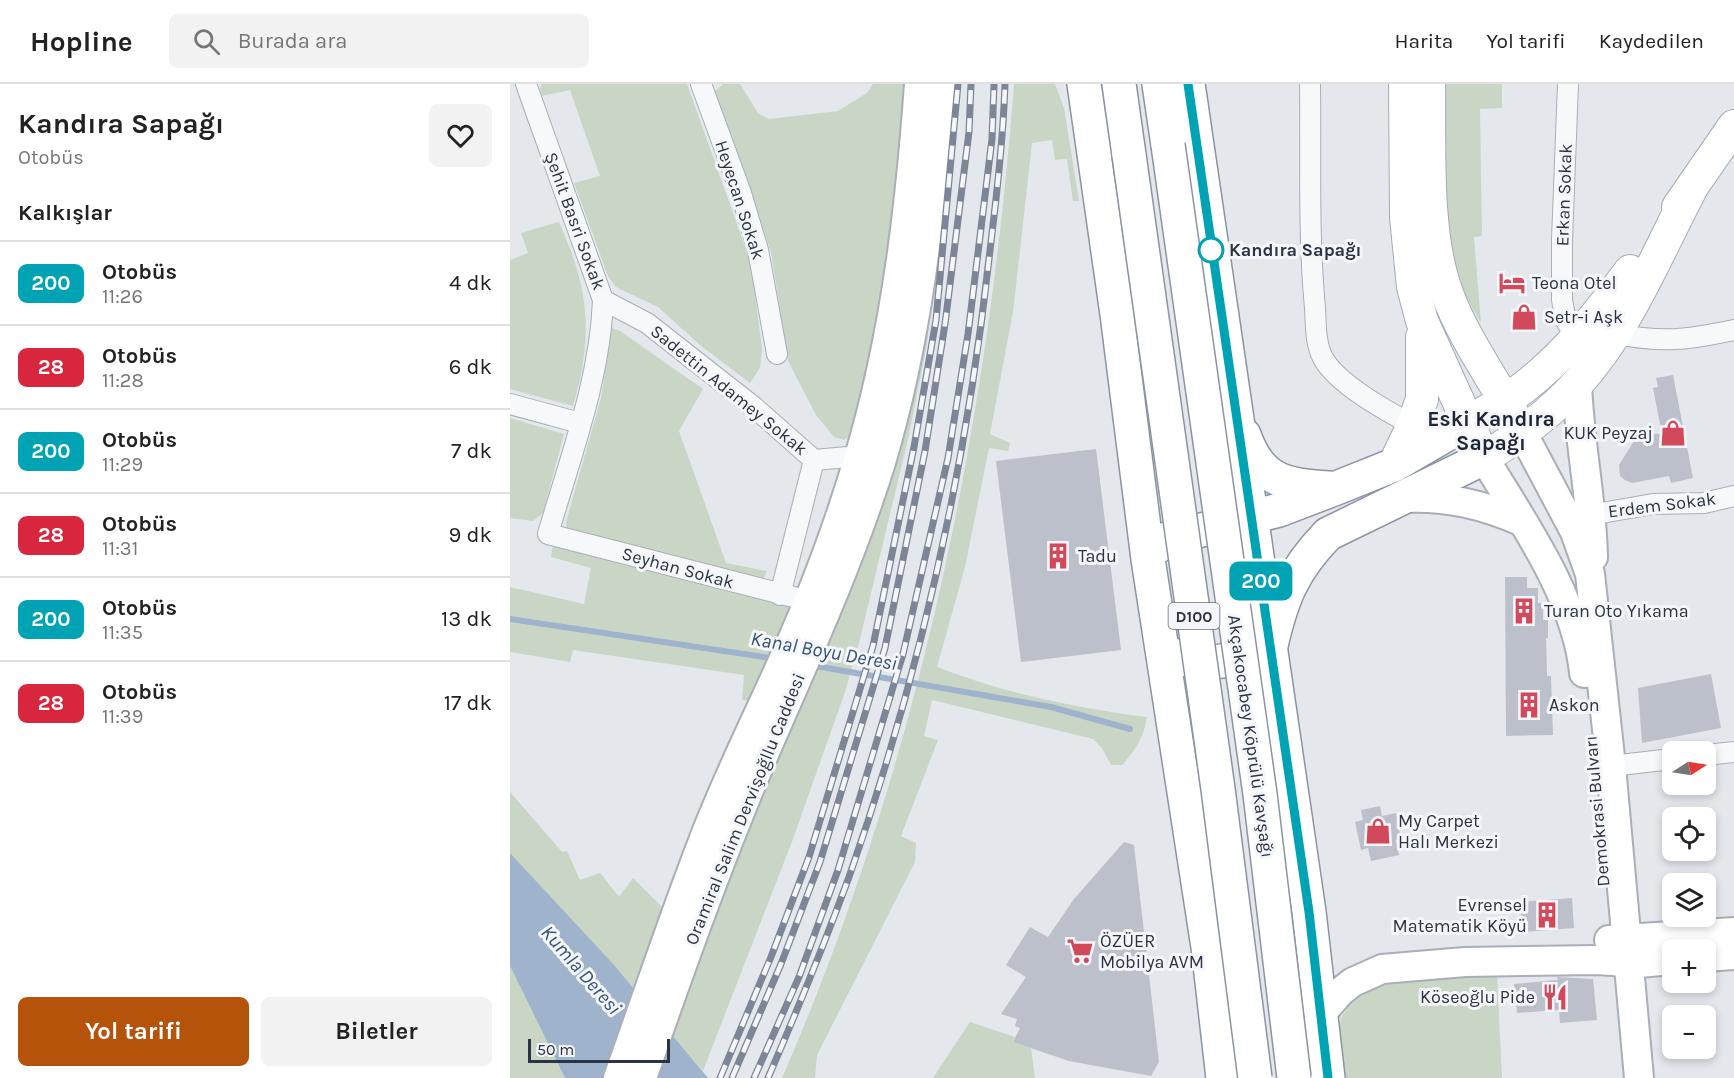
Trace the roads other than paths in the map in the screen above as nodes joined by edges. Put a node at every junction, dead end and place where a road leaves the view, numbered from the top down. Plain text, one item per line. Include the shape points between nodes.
1 (526, 84) edge
2 (918, 84) edge
3 (942, 84) edge
4 (1084, 84) edge
5 (1119, 84) edge
6 (1159, 84) edge
7 (1188, 84) edge
8 (1310, 84) edge
9 (1405, 84) edge
10 (1429, 84) edge
11 (1568, 84) edge
12 (703, 85) edge
13 (1734, 126) edge
14 (1690, 191) junction
15 (603, 300) junction
16 (1422, 321) junction
17 (1734, 330) edge
18 (1615, 334) junction
19 (1567, 347) junction
20 (777, 354) dead end
21 (1479, 354) junction
22 (1578, 383) junction
23 (510, 404) edge
24 (1234, 408) junction
25 (580, 423) junction
26 (1413, 425) junction
27 (1486, 430) junction
28 (1133, 437) junction
29 (859, 456) junction
30 (814, 460) junction
31 (1394, 465) junction
32 (1334, 489) junction
33 (1734, 496) edge
34 (1405, 498) junction
35 (1252, 515) junction
36 (1523, 522) junction
37 (1583, 523) junction
38 (548, 534) joint
39 (1148, 559) junction
40 (1593, 588) junction
41 (780, 595) junction
42 (812, 612) junction
43 (1162, 650) junction
44 (1270, 650) junction
45 (778, 696) junction
46 (1285, 752) junction
47 (1734, 752) edge
48 (1716, 754) edge
49 (1662, 760) edge
50 (1611, 766) junction
51 (1182, 776) junction
52 (683, 928) junction
53 (1734, 932) edge
54 (1618, 951) junction
55 (1734, 955) edge
56 (1716, 956) edge
57 (1662, 958) edge
58 (1321, 1014) junction
59 (618, 1078) edge
60 (642, 1078) edge
61 (1223, 1078) edge
62 (1255, 1078) edge
63 (1294, 1078) edge
64 (1328, 1078) edge
65 (1621, 1078) edge
66 (1639, 1078) edge

1 - 15 street, Şehit Basri Sokak
2 - 29 main road, Oramiral Salim Dervişoğllu Caddesi via 896,292 884,364
3 - 42 main road, Oramiral Salim Dervişoğllu Caddesi via 922,270 905,368 881,461
4 - 28 highway
5 - 62 highway, D100, bridge
6 - 63 highway, Akçakocabey Köprülü Kavşağı / D100, bridge via 1260,794
7 - 24 highway
8 - 26 street via 1313,289 1318,345 1330,368 1380,407
9 - 16 main road via 1409,262
10 - 21 main road via 1438,257 1448,295
11 - 19 street, Erkan Sokak via 1562,240
12 - 20 street, Heyecan Sokak via 753,231
13 - 14 main road
14 - 18 main road
14 - 19 main road via 1606,303
15 - 25 street, Şehit Basri Sokak via 592,382
15 - 30 street, Sadettin Adamey Sokak via 647,323
16 - 26 main road via 1422,399
16 - 27 main road
17 - 18 street via 1665,341
18 - 22 main road
19 - 21 main road via 1515,365 1499,364
19 - 27 main road
21 - 27 main road
22 - 27 main road
22 - 37 main road
23 - 25 street
24 - 28 highway via 1217,435 1193,449 1155,446
24 - 32 highway via 1251,455 1266,471 1292,486
24 - 35 highway
25 - 38 street, Şehit Basri Sokak
26 - 31 main road
27 - 31 highway
27 - 34 highway
27 - 36 main road, Demokrasi Bulvarı
27 - 37 main road
27 - 40 main road via 1514,451 1526,467
28 - 39 highway
29 - 30 street, Sadettin Adamey Sokak
29 - 42 main road, Oramiral Salim Dervişoğllu Caddesi
30 - 41 street
31 - 32 highway
32 - 35 highway via 1279,510
33 - 37 street, Erdem Sokak via 1704,503 1653,504
34 - 36 main road via 1461,501
34 - 44 highway via 1328,534 1309,554 1279,609
35 - 39 highway via 1163,540
35 - 44 highway
36 - 54 main road, Demokrasi Bulvarı via 1566,601 1580,644
37 - 40 main road, Demokrasi Bulvarı via 1584,552
38 - 41 street, Seyhan Sokak
39 - 43 highway
40 - 50 main road, Demokrasi Bulvarı
41 - 42 street, Seyhan Sokak
42 - 45 main road, Oramiral Salim Dervişoğllu Caddesi
43 - 44 highway via 1182,660 1215,663
43 - 51 highway
44 - 46 highway
45 - 52 main road, Oramiral Salim Dervişoğllu Caddesi
45 - 52 main road, Oramiral Salim Dervişoğllu Caddesi via 734,769 705,835
46 - 51 highway via 1258,741 1224,745 1195,762
46 - 58 highway
47 - 48 street
49 - 50 street
50 - 54 main road, Demokrasi Bulvarı
51 - 61 highway
52 - 59 main road, Oramiral Salim Dervişoğllu Caddesi
52 - 60 main road, Oramiral Salim Dervişoğllu Caddesi
53 - 54 main road
54 - 57 main road
54 - 58 main road via 1598,960 1465,962 1382,969 1353,982
54 - 65 main road, Demokrasi Bulvarı
54 - 66 main road, Demokrasi Bulvarı
55 - 56 main road
58 - 64 highway

